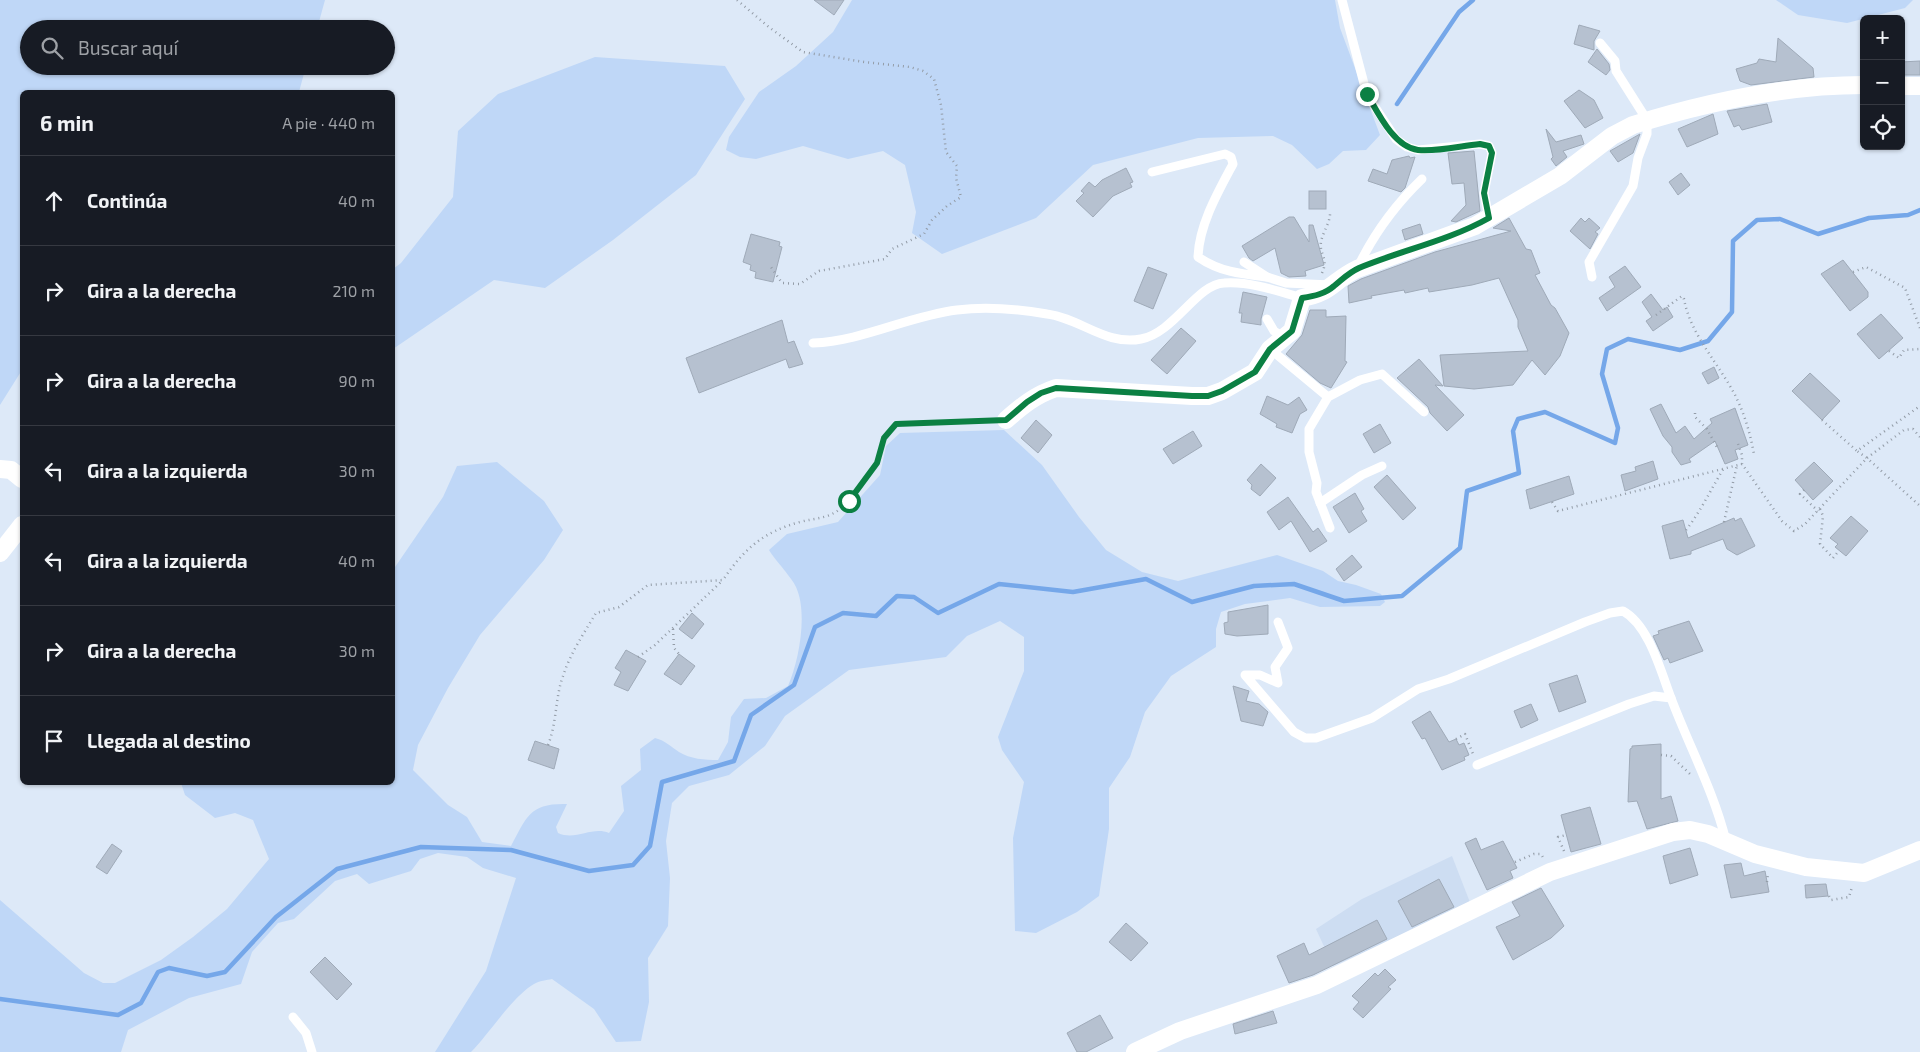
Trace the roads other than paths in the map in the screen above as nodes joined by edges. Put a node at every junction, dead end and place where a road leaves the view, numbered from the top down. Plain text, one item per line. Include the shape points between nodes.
1 (1342, 0) edge
2 (1600, 43) dead end
3 (1860, 85) edge
4 (1905, 86) edge
5 (1920, 86) edge
6 (1647, 120) junction
7 (1152, 172) dead end
8 (1422, 179) dead end
9 (1489, 218) junction
10 (1244, 262) dead end
11 (1357, 269) junction
12 (1267, 277) junction
13 (1592, 277) dead end
14 (1336, 285) junction
15 (1302, 298) junction
16 (1267, 319) dead end
17 (1284, 337) junction
18 (813, 343) dead end
19 (1270, 349) junction
20 (1328, 397) junction
21 (1424, 412) dead end
22 (1006, 420) road end
23 (1382, 466) dead end
24 (0, 470) edge
25 (20, 477) edge
26 (1320, 503) junction
27 (20, 528) edge
28 (1330, 528) dead end
29 (0, 553) edge
30 (1278, 622) dead end
31 (1671, 698) junction
32 (1477, 765) road end
33 (1726, 841) junction
34 (1920, 850) edge
35 (293, 1017) dead end
36 (312, 1052) edge
37 (1135, 1052) edge

1 - 9 lane via 1367,94 1396,139 1418,150 1480,144 1489,146 1492,153 1484,193
2 - 6 lane via 1615,61 1616,71
3 - 6 street via 1819,85 1772,92
4 - 5 street
6 - 9 street via 1612,136 1560,176
6 - 13 lane via 1647,134 1633,186 1589,262
7 - 12 lane via 1225,154 1231,157 1233,164 1215,198 1199,244 1198,257 1232,274
8 - 11 lane via 1367,248
9 - 11 street via 1436,242 1398,252
10 - 12 lane
11 - 14 street
12 - 14 lane via 1286,283
14 - 15 street via 1320,295
15 - 17 street via 1292,331
15 - 18 lane via 1222,282 1193,301 1177,319 1156,334 1131,340 1100,334 1051,314 993,309 957,310 836,342
16 - 17 lane via 1274,331
17 - 19 street
19 - 20 lane
19 - 22 street via 1255,372 1208,396 1056,388 1041,393
20 - 21 lane via 1360,380 1382,374
20 - 26 lane via 1309,429 1309,452
23 - 26 lane via 1362,474
24 - 25 street via 11,470
26 - 28 lane
27 - 29 street
30 - 31 lane via 1288,648 1276,662 1278,683 1260,675 1245,675 1282,720 1305,738 1316,738 1372,718 1418,689 1585,622 1623,611 1636,620 1651,646
31 - 32 lane via 1654,696 1629,704
31 - 33 lane via 1718,809
33 - 34 street via 1755,854 1856,873 1864,873
33 - 37 street via 1690,830 1673,832 1561,868 1318,985 1180,1031
35 - 36 lane via 306,1033

